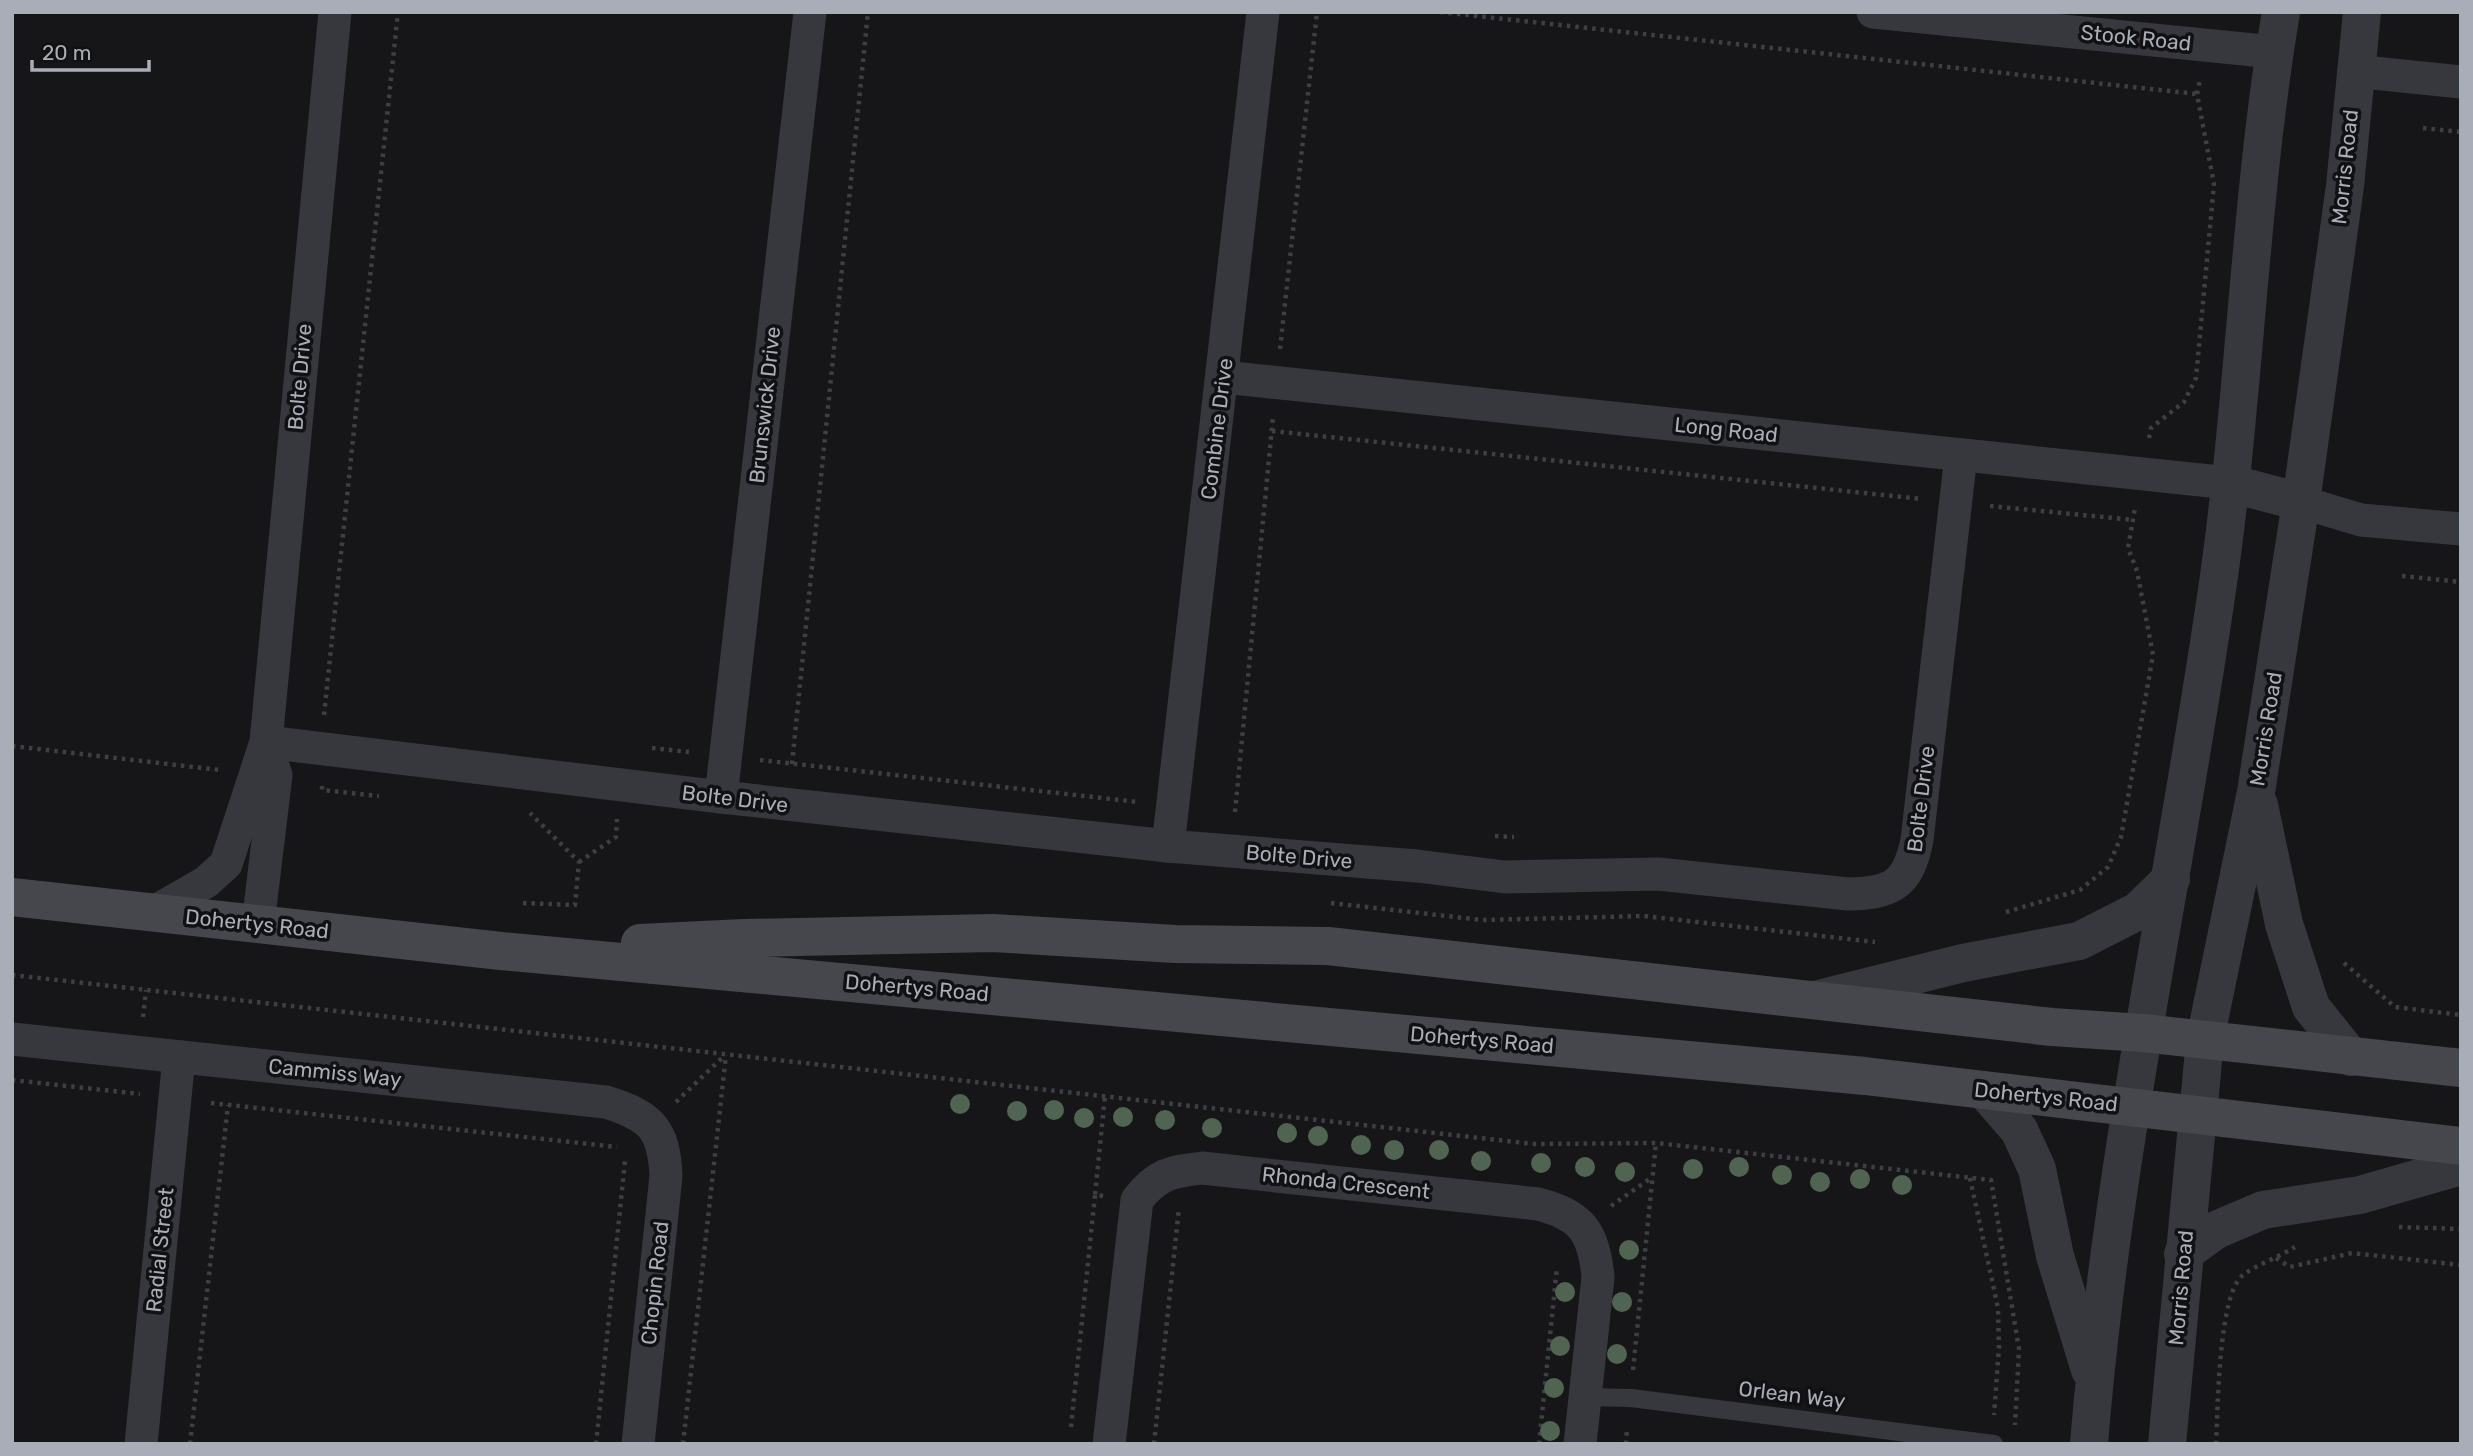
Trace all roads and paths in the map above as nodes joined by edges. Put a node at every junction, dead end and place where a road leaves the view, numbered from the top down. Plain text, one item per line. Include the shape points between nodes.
1 (335, 12) edge
2 (398, 12) edge
3 (810, 12) edge
4 (868, 12) edge
5 (1263, 12) edge
6 (1440, 12) edge
7 (1873, 12) edge
8 (2281, 12) edge
9 (2362, 12) edge
10 (2274, 52) junction
11 (2354, 71) junction
12 (2461, 82) edge
13 (2423, 128) dead end
14 (2461, 132) edge
15 (1223, 377) junction
16 (2151, 428) dead end
17 (1272, 431) dead end
18 (1961, 455) junction
19 (2229, 483) junction
20 (2301, 502) junction
21 (1955, 503) junction
22 (2134, 520) dead end
23 (2461, 529) edge
24 (2128, 548) dead end
25 (2402, 576) dead end
26 (2461, 582) edge
27 (324, 714) junction
28 (338, 716) dead end
29 (266, 742) junction
30 (12, 746) edge
31 (650, 748) dead end
32 (321, 749) junction
33 (726, 756) junction
34 (792, 764) junction
35 (255, 774) junction
36 (620, 785) junction
37 (2256, 792) junction
38 (387, 797) dead end
39 (721, 797) junction
40 (1173, 806) junction
41 (519, 811) dead end
42 (1248, 813) dead end
43 (1492, 835) dead end
44 (1520, 838) dead end
45 (1168, 846) junction
46 (579, 862) junction
47 (2171, 879) junction
48 (12, 897) edge
49 (523, 903) dead end
50 (1331, 903) dead end
51 (154, 912) junction
52 (1995, 915) dead end
53 (258, 924) junction
54 (1888, 940) dead end
55 (501, 951) junction
56 (2344, 962) dead end
57 (12, 975) edge
58 (1819, 999) junction
59 (2461, 1015) edge
60 (2143, 1033) junction
61 (12, 1039) edge
62 (2206, 1040) junction
63 (726, 1055) junction
64 (180, 1057) junction
65 (2351, 1057) junction
66 (2461, 1068) edge
67 (12, 1080) edge
68 (1986, 1092) junction
69 (175, 1100) junction
70 (228, 1105) junction
71 (2133, 1105) junction
72 (2199, 1113) junction
73 (653, 1124) joint
74 (1656, 1143) junction
75 (2461, 1146) edge
76 (2461, 1167) edge
77 (1970, 1178) junction
78 (1095, 1195) dead end
79 (1180, 1203) dead end
80 (2183, 1254) junction
81 (2461, 1265) edge
82 (2094, 1382) junction
83 (1585, 1397) junction
84 (1630, 1398) junction
85 (1070, 1430) dead end
86 (2014, 1430) dead end
87 (141, 1444) edge
88 (190, 1444) edge
89 (596, 1444) edge
90 (638, 1444) edge
91 (683, 1444) edge
92 (1109, 1444) edge
93 (1154, 1444) edge
94 (1580, 1444) edge
95 (1626, 1444) edge
96 (1993, 1444) edge
97 (2089, 1444) edge
98 (2167, 1444) edge
99 (2216, 1444) edge

1 - 29 street, Bolte Drive
2 - 27 path
3 - 33 street, Brunswick Drive
4 - 34 path
5 - 15 street, Combine Drive
6 - 16 path via 2197,94 2214,184 2196,378 2184,401
7 - 10 street, Stook Road
8 - 10 street
9 - 11 street, Morris Road
10 - 19 street
11 - 12 street
11 - 20 street, Morris Road via 2345,186
13 - 14 path
15 - 18 street, Long Road
15 - 40 street, Combine Drive
17 - 21 path
18 - 19 street, Long Road
18 - 21 street, Bolte Drive
19 - 20 street
19 - 47 street via 2218,586
20 - 23 street via 2361,520
20 - 37 street, Morris Road
21 - 22 path
21 - 45 street, Bolte Drive via 1913,862 1898,884 1877,894 1658,874 1505,877
24 - 52 path via 2137,570 2153,655 2121,837 2108,867 2080,890
25 - 26 path
27 - 28 path
27 - 32 path
29 - 32 street, Bolte Drive
29 - 35 street, Bolte Drive
29 - 53 street, Bolte Drive via 276,775
30 - 35 path
31 - 33 path
32 - 36 street, Bolte Drive
32 - 38 path via 322,790
33 - 34 path
33 - 39 street, Brunswick Drive
34 - 40 path
35 - 51 street, Bolte Drive via 226,864 206,882
36 - 39 street, Bolte Drive
36 - 46 path via 616,837
37 - 62 street, Morris Road
37 - 65 street via 2284,924 2311,1007
39 - 45 street, Bolte Drive
40 - 42 path
40 - 45 street, Combine Drive
41 - 46 path via 532,813
43 - 44 path
46 - 49 path via 576,905
47 - 58 street via 2138,911 2079,941 1963,963
47 - 60 street
48 - 51 main road, Dohertys Road
50 - 54 path via 1482,920 1644,916
51 - 53 main road, Dohertys Road
53 - 55 main road, Dohertys Road
55 - 58 main road, Dohertys Road via 744,938 993,933 1175,944 1328,946
55 - 68 main road, Dohertys Road via 1865,1076
56 - 59 path via 2395,1007
57 - 63 path
58 - 60 main road, Dohertys Road via 2052,1027
60 - 62 main road, Dohertys Road
60 - 71 street
61 - 64 street, Cammiss Way
62 - 65 main road, Dohertys Road
62 - 72 street, Morris Road
63 - 74 path via 1534,1144
63 - 91 path
64 - 69 street, Radial Street
64 - 73 street, Cammiss Way via 606,1102
65 - 66 main road, Dohertys Road
67 - 69 path
68 - 71 main road, Dohertys Road
68 - 82 street via 2019,1130 2037,1169 2055,1256
69 - 70 path
69 - 87 street, Radial Street
70 - 88 path
70 - 89 path via 626,1148
71 - 72 main road, Dohertys Road
71 - 82 street
72 - 75 main road, Dohertys Road
72 - 80 street, Morris Road
73 - 90 street, Chopin Road via 665,1152 666,1176
74 - 77 path
74 - 84 path
76 - 80 street via 2360,1195 2263,1210 2216,1230
77 - 86 path via 1991,1180 2019,1349
77 - 96 path via 1998,1308
78 - 85 path
79 - 93 path
80 - 98 street, Morris Road
81 - 99 path via 2352,1253 2290,1267 2276,1258 2241,1276 2228,1303
82 - 97 street
83 - 84 lane, Orlean Way
83 - 92 street, Rhonda Crescent via 1598,1277 1595,1251 1585,1228 1563,1210 1202,1168 1152,1180 1136,1200
83 - 94 street, Rhonda Crescent
84 - 95 path
84 - 96 lane, Orlean Way

